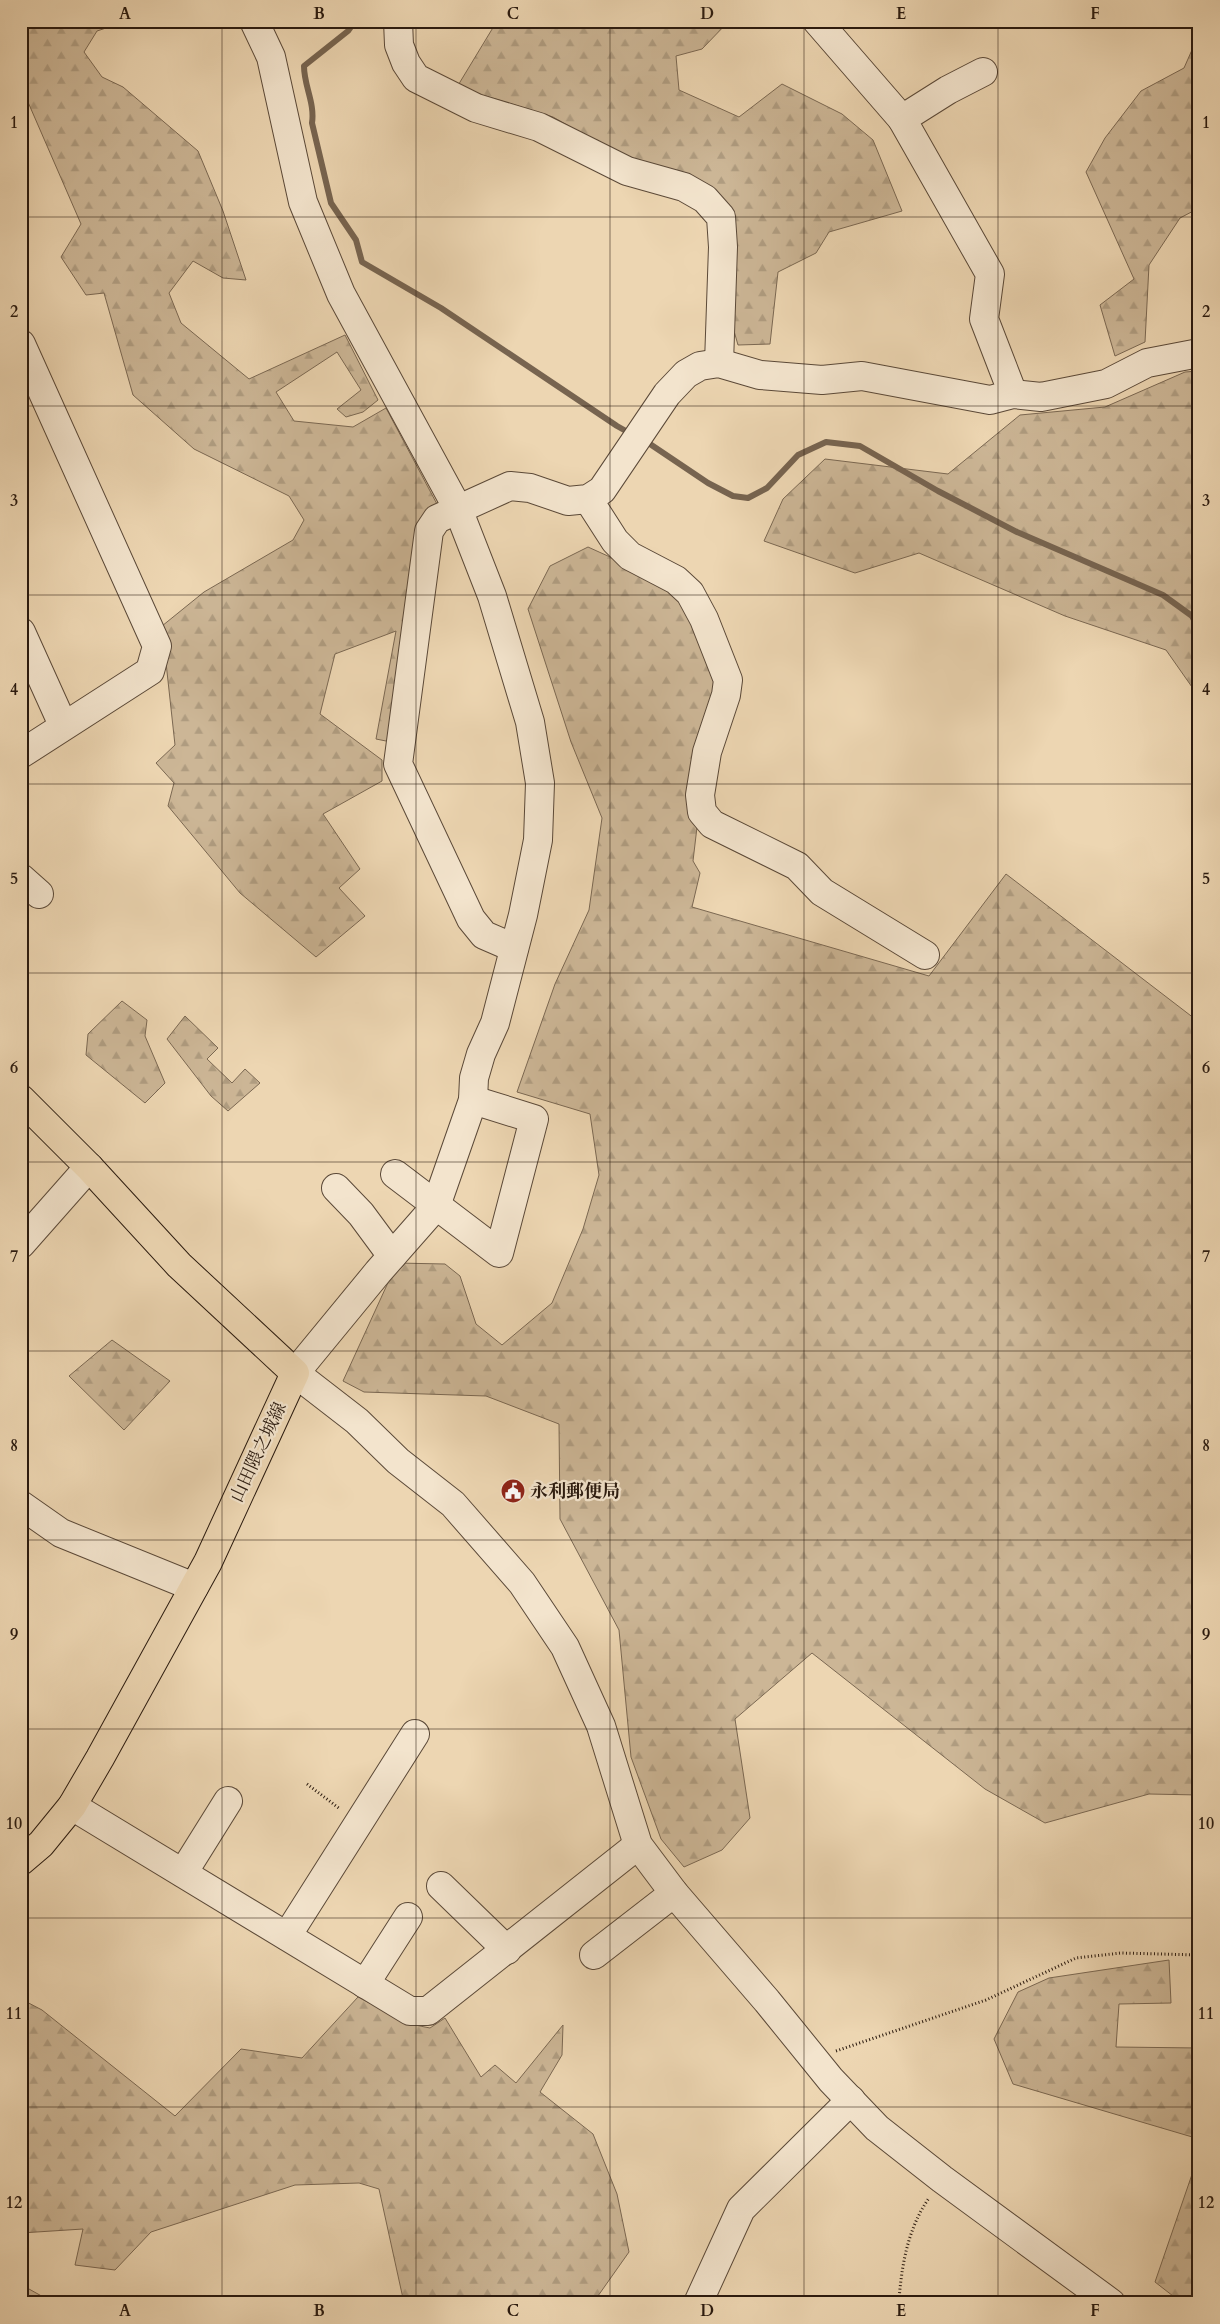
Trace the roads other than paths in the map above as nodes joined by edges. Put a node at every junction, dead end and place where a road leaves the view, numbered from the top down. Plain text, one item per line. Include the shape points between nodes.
1 (254, 21) edge
2 (398, 21) edge
3 (817, 21) edge
4 (983, 72) dead end
5 (902, 119) junction
6 (23, 351) edge
7 (1199, 354) edge
8 (719, 363) junction
9 (1014, 394) junction
10 (588, 499) junction
11 (458, 509) junction
12 (21, 632) edge
13 (63, 725) junction
14 (21, 754) edge
15 (514, 948) junction
16 (925, 955) dead end
17 (21, 1099) edge
18 (473, 1100) junction
19 (88, 1167) junction
20 (395, 1174) dead end
21 (336, 1188) dead end
22 (436, 1206) junction
23 (21, 1244) edge
24 (392, 1256) junction
25 (295, 1373) junction
26 (21, 1505) edge
27 (194, 1588) junction
28 (415, 1734) dead end
29 (228, 1801) dead end
30 (72, 1806) junction
31 (638, 1845) junction
32 (21, 1861) edge
33 (183, 1873) junction
34 (441, 1886) dead end
35 (674, 1893) junction
36 (408, 1917) dead end
37 (287, 1936) junction
38 (507, 1950) junction
39 (594, 1955) dead end
40 (365, 1984) junction
41 (850, 2100) junction
42 (698, 2303) edge
43 (1111, 2303) edge

1 - 11 street via 271,57 303,202 340,294
2 - 8 street via 399,45 416,78 476,108 539,127 627,171 684,188 705,199 721,217
3 - 5 street
4 - 5 street
5 - 9 street via 990,274 984,319
6 - 13 street via 157,646 150,671
7 - 9 street via 1147,363 1106,384 1041,397
8 - 9 street via 760,375 822,380 862,376 990,400
8 - 10 street via 700,366 686,374 638,434 602,490
10 - 11 street via 568,501 530,488 510,486
10 - 16 street via 615,541 630,556 676,580 690,593 728,680 706,752 700,795 702,812 712,824 797,866 822,892
11 - 15 street via 492,596 530,722 540,783 538,840
11 - 15 street via 437,520 429,531 398,764 471,918 484,935
12 - 13 street
13 - 14 street
15 - 18 street via 495,1024 474,1078
17 - 19 main road
18 - 22 street
18 - 22 street via 534,1118 498,1253
19 - 23 street
19 - 25 main road via 179,1265
20 - 22 street
21 - 24 street via 361,1214
22 - 24 street
24 - 25 street
25 - 27 main road, 山田隈之城線
25 - 31 street via 357,1421 398,1461 453,1504 522,1582 565,1647 601,1726
26 - 27 street via 61,1533
27 - 30 main road, 山田隈之城線
28 - 37 street
29 - 33 street
30 - 32 main road, 山田隈之城線 via 41,1844
30 - 33 street
31 - 35 street
31 - 38 street
33 - 37 street
34 - 38 street
35 - 39 street
35 - 41 street
36 - 40 street
37 - 40 street
38 - 40 street via 428,2011 410,2011
41 - 42 street via 742,2209
41 - 43 street via 877,2128 942,2179

